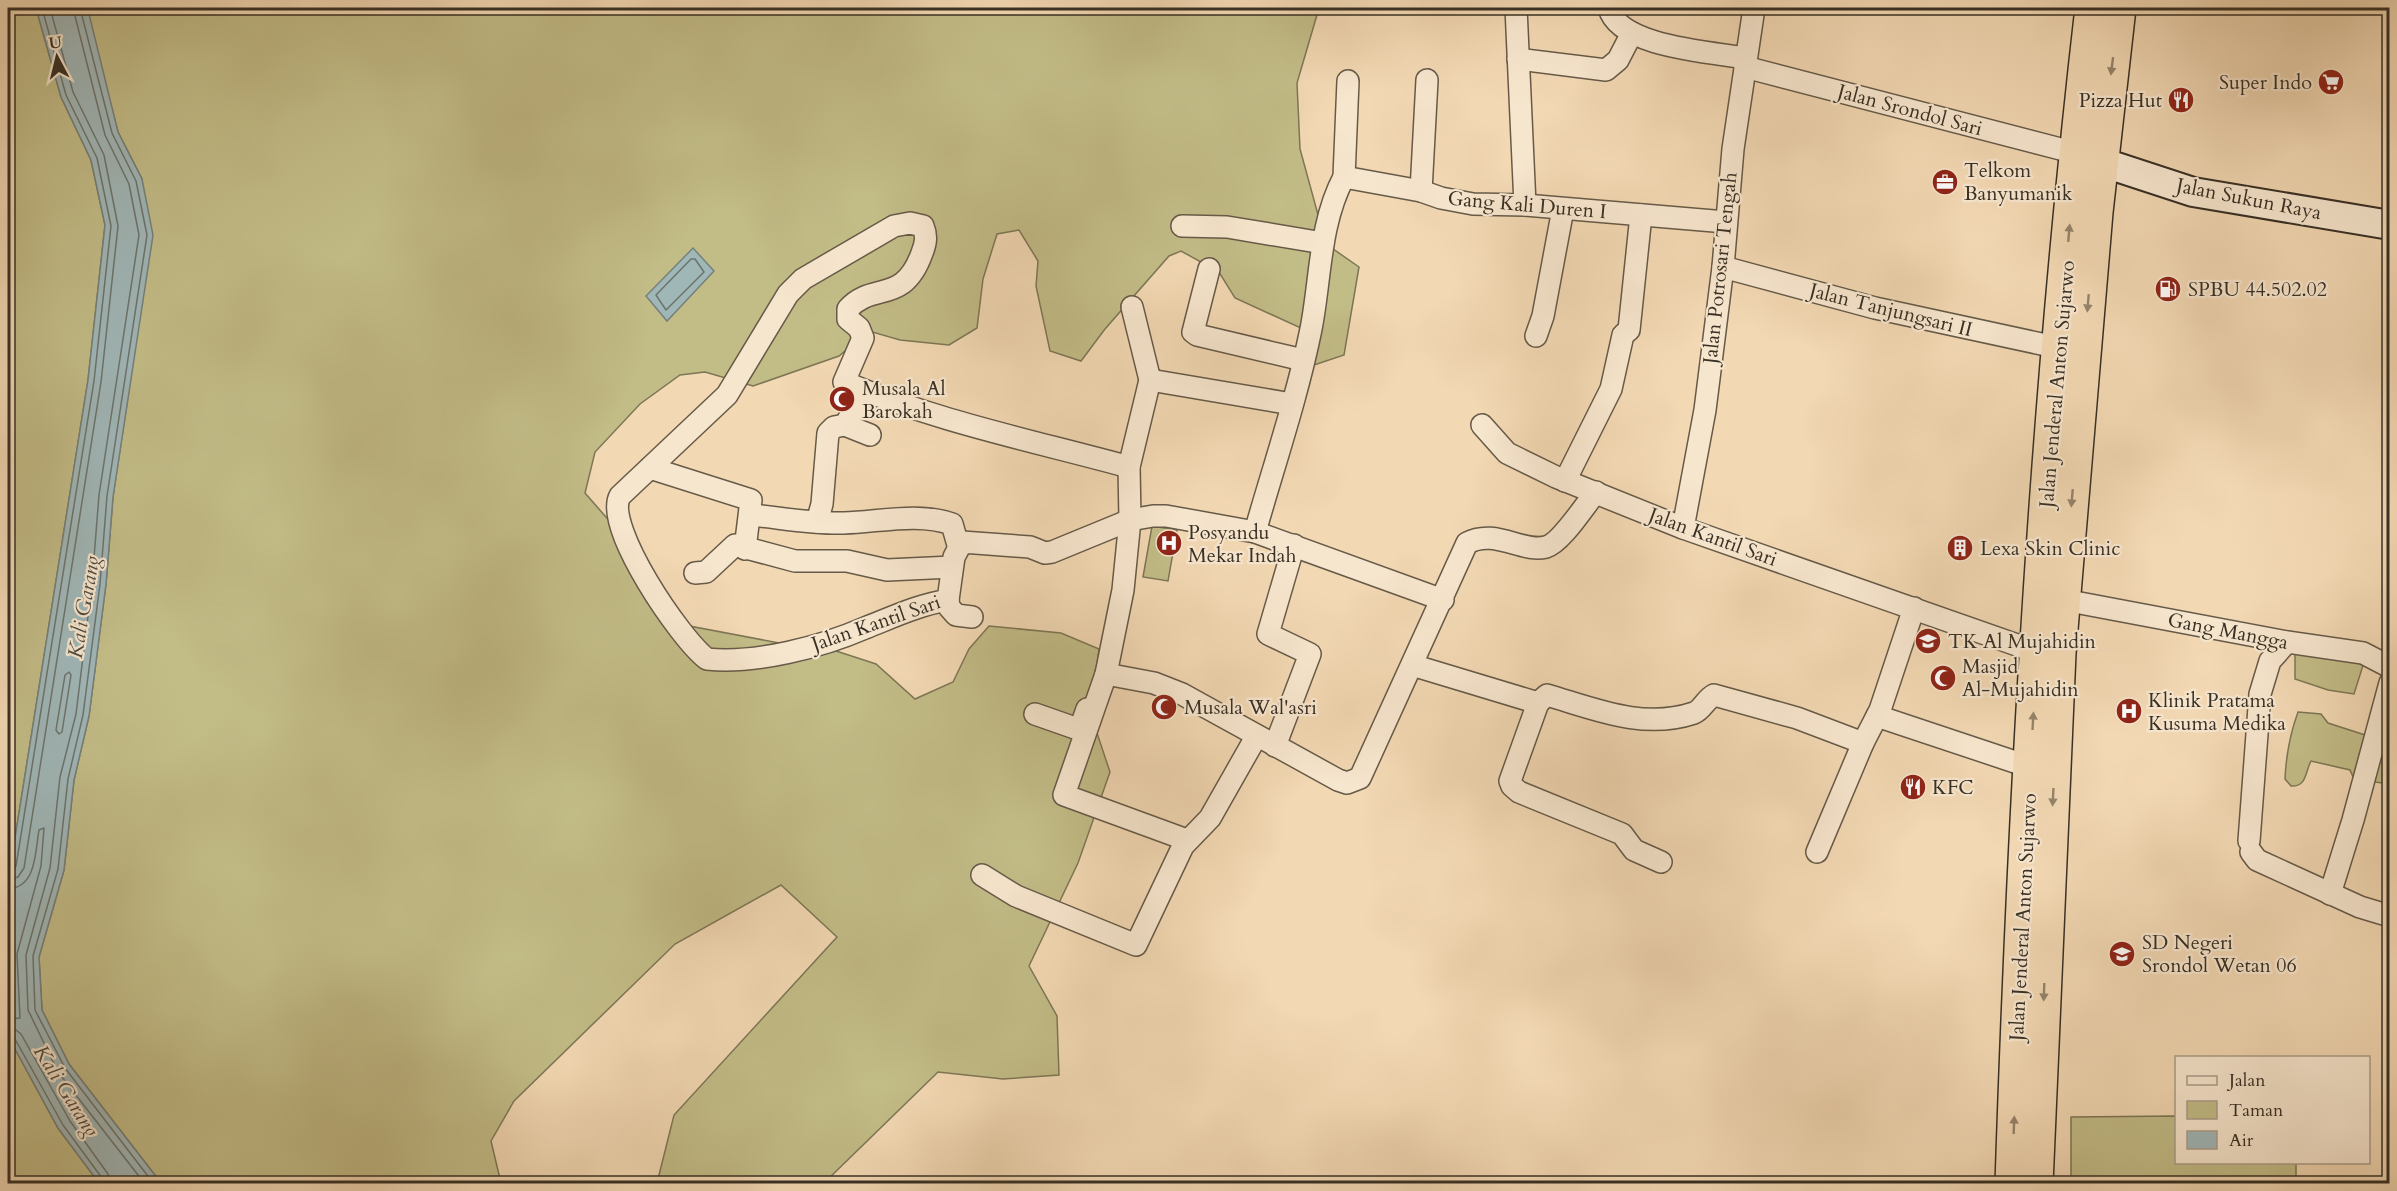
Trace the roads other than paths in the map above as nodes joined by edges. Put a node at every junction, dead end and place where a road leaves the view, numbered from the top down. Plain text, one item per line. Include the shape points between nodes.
1 (1516, 8) edge
2 (1609, 8) edge
3 (1754, 8) edge
4 (2092, 8) edge
5 (2119, 8) edge
6 (1632, 33) junction
7 (1518, 59) junction
8 (1745, 62) junction
9 (1427, 80) dead end
10 (1348, 81) dead end
11 (2088, 157) junction
12 (1341, 183) junction
13 (1421, 191) junction
14 (1525, 205) junction
15 (1563, 209) junction
16 (1641, 215) junction
17 (1726, 222) junction
18 (2390, 225) edge
19 (1182, 226) dead end
20 (1323, 243) junction
21 (1723, 267) junction
22 (1209, 269) dead end
23 (1132, 307) dead end
24 (1536, 336) dead end
25 (2060, 348) junction
26 (1304, 360) junction
27 (1150, 380) junction
28 (864, 391) junction
29 (1292, 404) junction
30 (845, 425) junction
31 (1482, 425) dead end
32 (870, 435) dead end
33 (1129, 467) junction
34 (650, 468) junction
35 (1565, 481) junction
36 (1596, 492) junction
37 (751, 515) junction
38 (1130, 520) junction
39 (817, 522) junction
40 (1683, 528) junction
41 (1255, 532) junction
42 (1294, 545) junction
43 (745, 549) junction
44 (960, 556) junction
45 (695, 573) dead end
46 (948, 600) junction
47 (1443, 600) junction
48 (2064, 600) junction
49 (1914, 608) junction
50 (972, 617) dead end
51 (864, 629) junction
52 (2287, 642) junction
53 (2048, 652) junction
54 (1412, 665) junction
55 (2390, 667) edge
56 (744, 668) dead end
57 (1104, 679) junction
58 (2390, 684) edge
59 (1538, 703) junction
60 (1035, 714) dead end
61 (1878, 716) junction
62 (1266, 741) junction
63 (1863, 743) junction
64 (2030, 767) junction
65 (2038, 839) junction
66 (1187, 840) junction
67 (1816, 852) dead end
68 (1661, 862) dead end
69 (982, 875) dead end
70 (2330, 894) junction
71 (2390, 916) edge
72 (2012, 1184) edge
73 (2036, 1184) edge

1 - 7 street
2 - 6 street via 1616,22
3 - 8 street, Jalan Potrosari Tengah
4 - 11 highway
5 -> 11 highway
6 - 7 street via 1618,60 1606,70
6 - 8 street, Jalan Srondol Sari via 1649,41
7 - 14 street
8 - 11 street, Jalan Srondol Sari
8 - 17 street, Jalan Potrosari Tengah
9 - 13 street
10 - 12 street
11 - 18 street, Jalan Sukun Raya via 2193,192
25 -> 11 highway, Jalan Jenderal Anton Sujarwo
11 -> 48 highway, Jalan Jenderal Anton Sujarwo
12 - 13 street, Gang Kali Duren I
12 - 20 street
13 - 14 street, Gang Kali Duren I via 1473,204
14 - 15 street, Gang Kali Duren I
15 - 16 street, Gang Kali Duren I
15 - 24 street
16 - 17 street, Gang Kali Duren I
16 - 35 street via 1629,330 1623,335 1611,389
17 - 21 street, Jalan Potrosari Tengah
19 - 20 street via 1227,227
20 - 26 street
21 - 25 street, Jalan Tanjungsari II via 1875,308
21 - 40 street, Jalan Potrosari Tengah via 1705,410
22 - 26 street via 1193,332
23 - 27 street
25 - 53 highway, Jalan Jenderal Anton Sujarwo
26 - 29 street
27 - 29 street
27 - 33 street
28 - 30 street
28 - 33 street
28 - 34 street, Jalan Kantil Sari via 844,382 863,338 859,328 848,319 848,309 861,298 896,287 910,277 926,243 923,226 894,226 803,279 782,302 727,395
29 - 41 street
30 - 32 street
30 - 39 street via 828,433
31 - 35 street, Jalan Kantil Sari via 1508,453
33 - 38 street
34 - 37 street via 746,498 752,504
34 - 51 street, Jalan Kantil Sari via 617,502 619,525 648,581 707,659 762,656 820,645
35 - 36 street, Jalan Kantil Sari
36 - 40 street, Jalan Kantil Sari
36 - 47 street via 1556,541 1545,547 1492,538 1467,543
37 - 39 street
37 - 43 street
38 - 41 street via 1166,516
38 - 44 street via 1098,536 1045,553 1030,547 967,541
38 - 57 street via 1123,590
39 - 44 street via 945,522 952,524
40 - 49 street, Jalan Kantil Sari
41 - 42 street
42 - 47 street
42 - 62 street via 1268,634 1310,654
43 - 44 street via 795,561 847,561 887,570
43 - 45 street via 735,545 711,568
44 - 46 street, Jalan Kantil Sari
46 - 50 street via 956,615
46 - 51 street, Jalan Kantil Sari via 909,609
47 - 54 street
48 - 52 street, Gang Mangga
48 - 53 highway, Jalan Jenderal Anton Sujarwo
49 - 53 street, Jalan Kantil Sari
49 - 61 street
51 - 56 street via 853,644 829,653
52 - 55 street, Gang Mangga via 2363,653
52 - 70 street via 2270,661 2260,694 2250,846 2258,860
64 -> 53 highway, Jalan Jenderal Anton Sujarwo
53 -> 65 highway, Jalan Jenderal Anton Sujarwo
54 - 59 street
54 - 62 street via 1360,778 1347,783 1338,780
57 - 60 street via 1093,691 1079,727
57 - 62 street via 1154,682
57 - 66 street via 1064,795
58 - 70 street
59 - 63 street via 1547,695 1629,719 1651,720 1696,713 1714,695 1797,718
59 - 68 street via 1510,781 1512,786 1622,834 1634,850
61 - 63 street
61 - 64 street
62 - 66 street via 1210,818
63 - 67 street
64 - 65 highway, Jalan Jenderal Anton Sujarwo
72 -> 65 highway, Jalan Jenderal Anton Sujarwo
65 -> 73 highway, Jalan Jenderal Anton Sujarwo
66 - 69 street via 1136,945 1016,896
70 - 71 street

